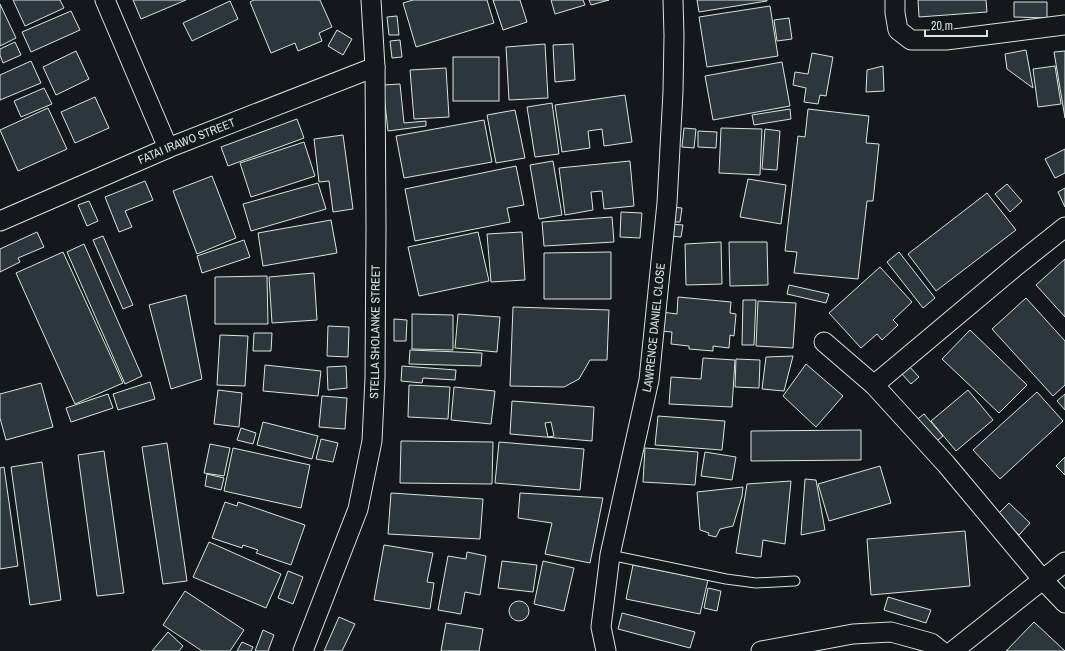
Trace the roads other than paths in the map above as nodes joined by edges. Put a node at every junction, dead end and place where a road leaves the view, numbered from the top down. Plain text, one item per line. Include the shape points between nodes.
1 (105, 0) edge
2 (371, 0) edge
3 (672, 0) edge
4 (895, 0) edge
5 (1065, 25) edge
6 (375, 67) junction
7 (168, 148) junction
8 (0, 221) edge
9 (1065, 227) edge
10 (824, 342) dead end
11 (874, 386) junction
12 (610, 555) junction
13 (1065, 562) edge
14 (1043, 580) junction
15 (795, 581) dead end
16 (1065, 603) edge
17 (303, 651) edge
18 (606, 651) edge
19 (761, 651) edge
20 (941, 651) edge
21 (953, 651) edge

1 - 7 street
2 - 6 street, STELLA SHOLANKE STREET
3 - 12 street, LAWRENCE DANIEL CLOSE via 673,92 667,203 649,380
4 - 5 street via 898,30 911,40 946,40
6 - 7 street, FATAI IRAWO STREET
6 - 17 street, STELLA SHOLANKE STREET via 375,378 372,441 358,509
7 - 8 street, FATAI IRAWO STREET
9 - 11 street
10 - 11 street
11 - 14 street via 946,464
12 - 15 lane via 726,580 756,583
12 - 18 street, LAWRENCE DANIEL CLOSE via 601,627
13 - 14 street
14 - 16 street
14 - 21 street
19 - 20 street via 853,634 890,632 931,643

